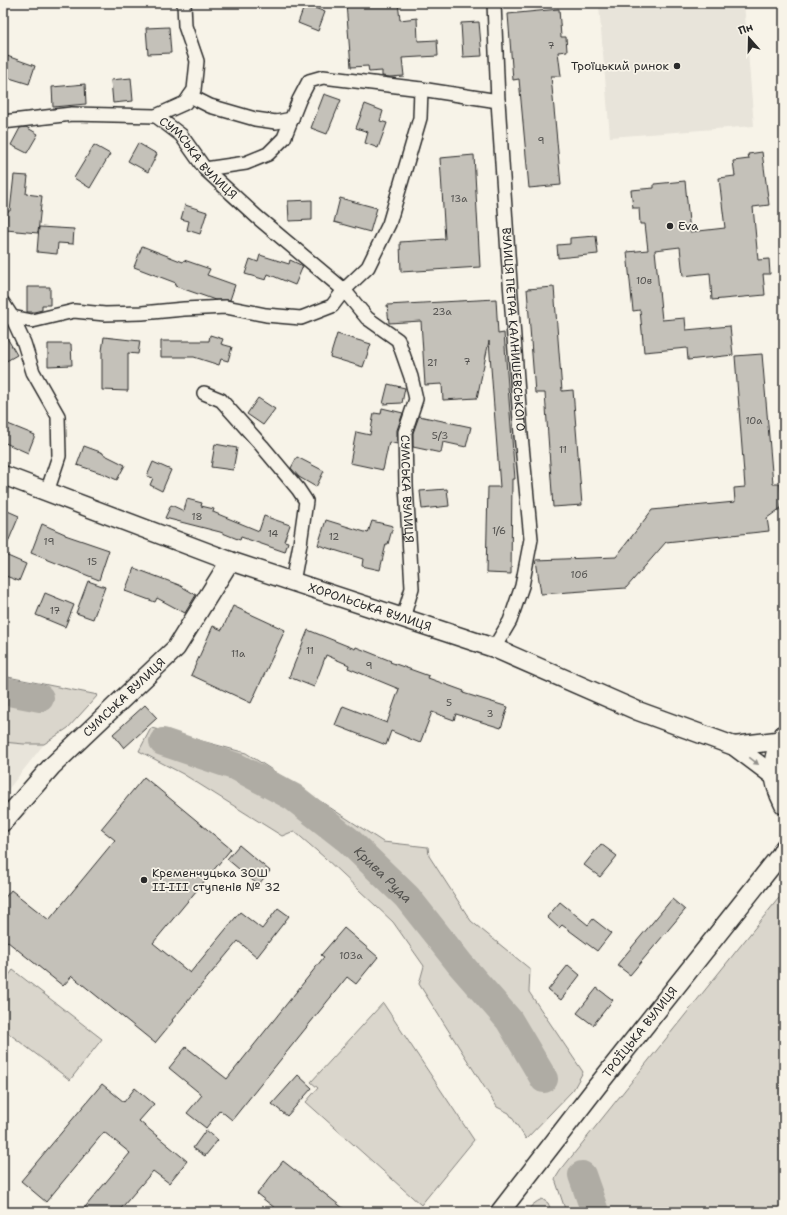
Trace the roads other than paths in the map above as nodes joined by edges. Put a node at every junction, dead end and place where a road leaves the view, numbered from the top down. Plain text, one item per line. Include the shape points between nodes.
1 (184, 3) edge
2 (494, 3) edge
3 (421, 89) junction
4 (190, 96) junction
5 (498, 101) junction
6 (156, 116) junction
7 (292, 119) junction
8 (3, 122) edge
9 (205, 168) junction
10 (344, 290) junction
11 (3, 304) edge
12 (8, 317) edge
13 (204, 393) dead end
14 (3, 475) edge
15 (47, 492) junction
16 (230, 561) junction
17 (293, 582) junction
18 (403, 618) junction
19 (494, 648) junction
20 (783, 739) edge
21 (734, 746) junction
22 (774, 776) junction
23 (784, 805) edge
24 (3, 822) edge
25 (783, 851) edge
26 (500, 1212) edge

1 - 4 street via 185,26 198,61 194,90
2 - 5 street, ВУЛИЦЯ ПЕТРА КАЛНИШЕВСЬКОГО
3 - 5 street
3 - 7 street via 323,77 309,80
3 - 10 street via 420,118 389,224 368,267
4 - 6 street, СУМСЬКА ВУЛИЦЯ via 185,103
4 - 7 street via 210,106 255,119 276,122
5 - 19 street, ВУЛИЦЯ ПЕТРА КАЛНИШЕВСЬКОГО via 520,428 531,539 522,586 510,622
6 - 8 street via 72,114
6 - 9 street, СУМСЬКА ВУЛИЦЯ via 181,135
7 - 9 street via 284,138 268,154 246,163
9 - 10 street, СУМСЬКА ВУЛИЦЯ via 257,217
10 - 12 street via 332,306 301,318 266,315 226,307 105,314 74,311 32,321
10 - 18 street, СУМСЬКА ВУЛИЦЯ via 367,318 398,340 416,399 405,432 412,588
11 - 12 street
12 - 15 street via 24,343 33,372 58,416 59,456
13 - 17 street via 221,400 306,501
14 - 15 street, ХОРОЛЬСЬКА ВУЛИЦЯ
15 - 16 street, ХОРОЛЬСЬКА ВУЛИЦЯ
16 - 17 street, ХОРОЛЬСЬКА ВУЛИЦЯ
16 - 24 street, СУМСЬКА ВУЛИЦЯ via 176,648 51,767
17 - 18 street, ХОРОЛЬСЬКА ВУЛИЦЯ
18 - 19 street, ХОРОЛЬСЬКА ВУЛИЦЯ
19 - 21 street, ХОРОЛЬСЬКА ВУЛИЦЯ via 638,711
20 - 21 street
20 - 22 street via 774,759
21 -> 22 street
22 - 23 street
25 - 26 street, ТРОЇЦЬКА ВУЛИЦЯ

